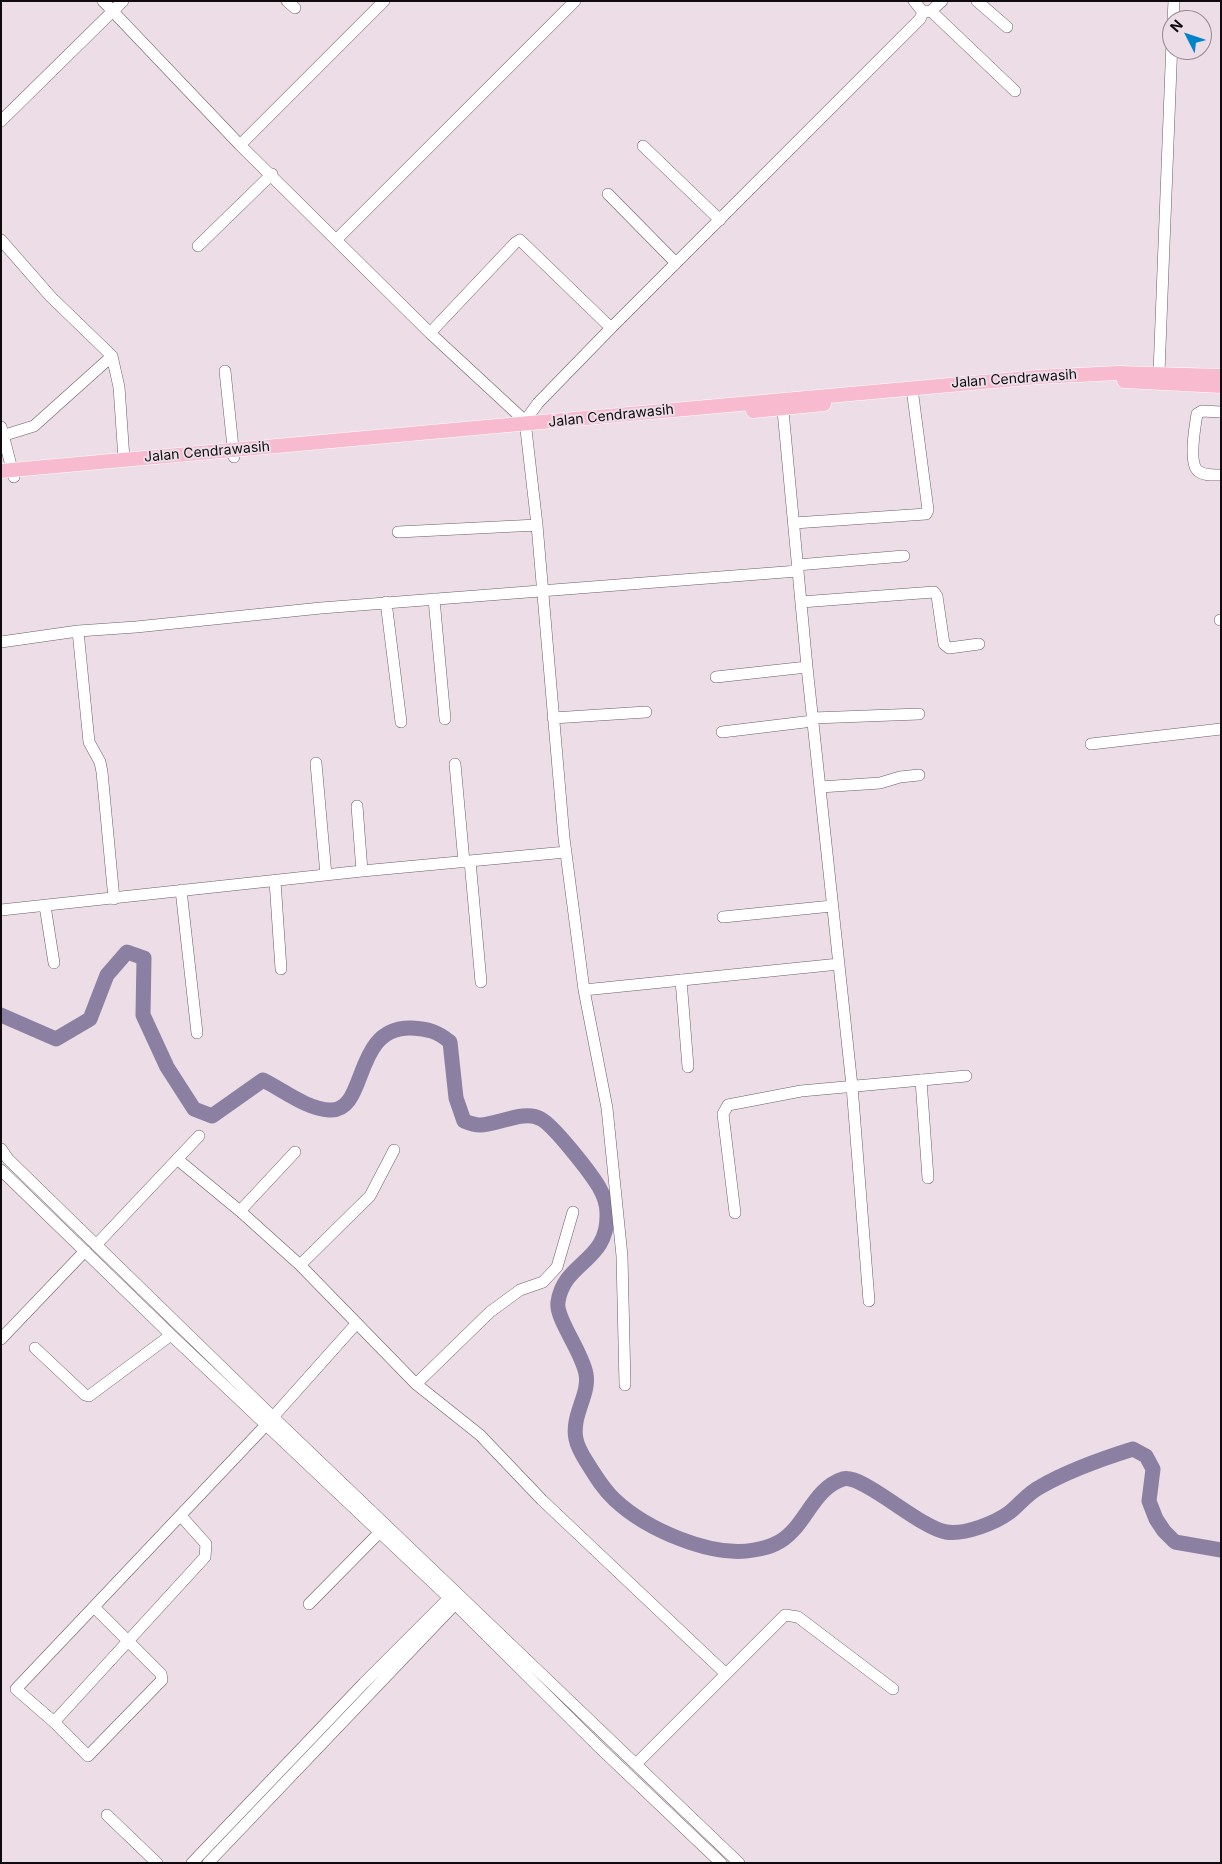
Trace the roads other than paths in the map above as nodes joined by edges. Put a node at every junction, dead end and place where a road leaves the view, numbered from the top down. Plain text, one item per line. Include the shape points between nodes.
1 (103, 1) edge
2 (123, 1) edge
3 (384, 1) edge
4 (575, 1) edge
5 (914, 1) edge
6 (942, 1) edge
7 (978, 1) edge
8 (113, 11) junction
9 (927, 12) junction
10 (1006, 27) dead end
11 (1171, 60) edge
12 (1015, 92) dead end
13 (2, 119) edge
14 (240, 144) junction
15 (642, 146) dead end
16 (272, 174) junction
17 (608, 194) dead end
18 (720, 220) junction
19 (337, 239) junction
20 (1, 240) edge
21 (198, 246) dead end
22 (676, 264) junction
23 (611, 328) junction
24 (430, 333) junction
25 (112, 356) junction
26 (225, 371) dead end
27 (1159, 372) junction
28 (1221, 376) edge
29 (1221, 386) edge
30 (913, 396) junction
31 (783, 403) junction
32 (1221, 412) edge
33 (526, 425) junction
34 (3, 431) edge
35 (234, 453) junction
36 (124, 459) junction
37 (98, 466) junction
38 (8, 474) edge
39 (1221, 475) edge
40 (794, 523) junction
41 (537, 525) junction
42 (398, 532) dead end
43 (904, 556) dead end
44 (798, 568) junction
45 (542, 590) junction
46 (434, 599) junction
47 (386, 602) junction
48 (801, 602) junction
49 (78, 631) junction
50 (1, 642) edge
51 (979, 644) dead end
52 (807, 667) junction
53 (716, 677) dead end
54 (646, 712) dead end
55 (918, 714) dead end
56 (553, 718) junction
57 (445, 719) dead end
58 (813, 720) junction
59 (401, 722) dead end
60 (1221, 729) edge
61 (722, 732) dead end
62 (1091, 744) dead end
63 (316, 763) dead end
64 (455, 764) dead end
65 (918, 775) dead end
66 (820, 787) junction
67 (358, 806) dead end
68 (566, 852) junction
69 (467, 861) junction
70 (362, 871) junction
71 (326, 875) junction
72 (275, 881) junction
73 (181, 890) junction
74 (114, 899) junction
75 (45, 906) junction
76 (832, 906) junction
77 (1, 910) edge
78 (723, 917) dead end
79 (54, 963) dead end
80 (839, 964) junction
81 (281, 969) dead end
82 (681, 980) junction
83 (480, 982) dead end
84 (584, 990) junction
85 (197, 1033) dead end
86 (688, 1067) dead end
87 (966, 1076) dead end
88 (921, 1080) junction
89 (852, 1086) junction
90 (199, 1136) dead end
91 (1, 1149) edge
92 (394, 1150) dead end
93 (295, 1152) dead end
94 (176, 1159) junction
95 (1, 1170) edge
96 (928, 1178) dead end
97 (240, 1210) junction
98 (573, 1212) dead end
99 (735, 1213) dead end
100 (96, 1245) junction
101 (85, 1251) junction
102 (300, 1264) junction
103 (869, 1301) dead end
104 (356, 1324) junction
105 (171, 1336) junction
106 (1, 1339) edge
107 (35, 1348) dead end
108 (416, 1384) junction
109 (625, 1385) dead end
110 (269, 1421) junction
111 (182, 1516) junction
112 (380, 1532) junction
113 (455, 1598) junction
114 (309, 1604) dead end
115 (94, 1607) junction
116 (129, 1642) junction
117 (726, 1674) junction
118 (893, 1689) dead end
119 (54, 1722) junction
120 (636, 1764) junction
121 (107, 1815) dead end
122 (157, 1863) edge
123 (192, 1863) edge
124 (208, 1863) edge
125 (721, 1863) edge
126 (739, 1863) edge

1 - 8 street
2 - 8 street
3 - 14 street
4 - 19 street
5 - 9 street
6 - 9 street
7 - 10 street
8 - 13 street
8 - 14 street
9 - 12 street
9 - 18 street
11 - 27 street
14 - 16 street
15 - 18 street
16 - 19 street
16 - 21 street
17 - 22 street
18 - 22 street
19 - 24 street
20 - 25 street via 51,297
22 - 23 street
23 - 24 street via 520,240
23 - 33 street via 538,403
24 - 33 street
25 - 34 street via 34,426
25 - 36 street via 119,387
26 - 35 street
27 - 28 main road, Jalan Cendrawasih
27 - 31 main road, Jalan Cendrawasih via 1055,376
29 - 30 main road, Jalan Cendrawasih via 1118,381
30 - 31 main road, Jalan Cendrawasih
30 - 40 street via 926,514
31 - 33 main road, Jalan Cendrawasih
31 - 40 street
32 - 39 street via 1202,411 1197,414 1192,456 1198,471
33 - 35 main road, Jalan Cendrawasih
33 - 41 street
34 - 38 street
35 - 36 main road, Jalan Cendrawasih
35 - 37 main road, Jalan Cendrawasih
36 - 37 main road, Jalan Cendrawasih
37 - 38 main road, Jalan Cendrawasih
40 - 44 street
41 - 42 street
41 - 45 street
43 - 44 street
44 - 45 street
44 - 48 street
45 - 46 street
45 - 56 street
46 - 47 street
46 - 57 street
47 - 49 street
47 - 59 street
48 - 51 street via 934,592 944,644 949,648
48 - 52 street
49 - 50 street
49 - 74 street via 89,742 102,772
52 - 53 street
52 - 58 street
54 - 56 street
55 - 58 street
56 - 68 street
58 - 61 street
58 - 66 street
60 - 62 street
63 - 71 street
64 - 69 street
65 - 66 street via 880,783
66 - 76 street
67 - 70 street
68 - 69 street
68 - 84 street
69 - 70 street
69 - 83 street
70 - 71 street
71 - 72 street
72 - 73 street
72 - 81 street
73 - 74 street
73 - 85 street
74 - 75 street
75 - 77 street
75 - 79 street
76 - 78 street
76 - 80 street
80 - 82 street
80 - 89 street
82 - 84 street
82 - 86 street
84 - 109 street via 607,1108 622,1256
87 - 88 street
88 - 89 street
88 - 96 street
89 - 99 street via 800,1091 726,1106 723,1114
89 - 103 street
90 - 94 street
91 - 100 street
92 - 102 street via 370,1196
93 - 97 street
94 - 97 street
94 - 100 street
95 - 101 street
97 - 102 street
98 - 108 street via 552,1274 543,1282 520,1290 490,1312
100 - 110 street
101 - 105 street
101 - 106 street
102 - 104 street
104 - 108 street
104 - 110 street
105 - 107 street via 89,1396
105 - 110 street
108 - 117 street via 480,1435 542,1500
110 - 111 street
110 - 112 street
110 - 113 street
111 - 115 street
111 - 116 street via 206,1544 206,1557
112 - 113 street
112 - 114 street
113 - 120 street
113 - 123 street via 364,1683
113 - 124 street
113 - 125 street via 600,1748
115 - 116 street
115 - 119 street via 16,1689
116 - 119 street
116 - 119 street via 161,1674 160,1682 90,1756
117 - 118 street via 786,1615 791,1614
117 - 120 street
120 - 126 street
121 - 122 street

